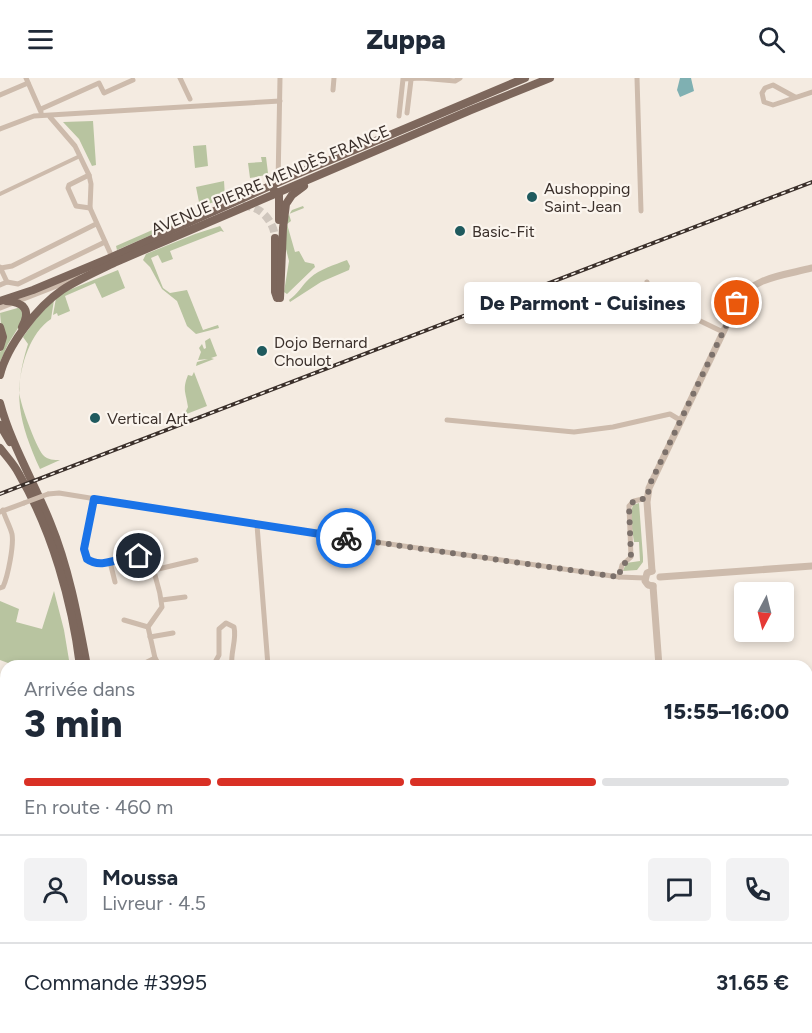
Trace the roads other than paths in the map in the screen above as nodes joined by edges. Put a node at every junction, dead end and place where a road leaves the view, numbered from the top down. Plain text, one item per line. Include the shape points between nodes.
1 (180, 78) edge
2 (280, 78) edge
3 (334, 78) edge
4 (460, 78) edge
5 (525, 78) edge
6 (550, 78) edge
7 (637, 78) edge
8 (27, 80) edge
9 (133, 80) dead end
10 (411, 80) junction
11 (333, 90) dead end
12 (812, 93) edge
13 (0, 95) edge
14 (795, 97) junction
15 (190, 99) dead end
16 (280, 101) junction
17 (41, 109) junction
18 (407, 113) dead end
19 (41, 116) junction
20 (399, 116) dead end
21 (50, 117) junction
22 (0, 129) edge
23 (80, 156) junction
24 (327, 172) junction
25 (89, 175) junction
26 (279, 182) junction
27 (268, 187) junction
28 (278, 192) junction
29 (0, 194) edge
30 (90, 208) junction
31 (230, 209) dead end
32 (641, 211) dead end
33 (96, 224) junction
34 (275, 238) tunnel mouth
35 (105, 242) junction
36 (142, 244) junction
37 (114, 260) junction
38 (0, 268) edge
39 (812, 268) edge
40 (7, 282) junction
41 (647, 282) dead end
42 (0, 285) edge
43 (279, 295) junction
44 (0, 301) edge
45 (16, 301) junction
46 (0, 307) edge
47 (0, 327) edge
48 (723, 332) junction
49 (4, 349) edge
50 (0, 375) edge
51 (0, 402) edge
52 (447, 420) dead end
53 (681, 420) junction
54 (0, 425) edge
55 (0, 440) edge
56 (0, 448) edge
57 (19, 466) junction
58 (647, 498) junction
59 (94, 499) junction
60 (2, 511) edge
61 (257, 525) junction
62 (196, 560) dead end
63 (110, 562) junction
64 (812, 566) edge
65 (154, 570) junction
66 (652, 571) junction
67 (619, 577) junction
68 (660, 577) junction
69 (645, 578) junction
70 (115, 582) dead end
71 (653, 586) junction
72 (0, 588) edge
73 (184, 597) dead end
74 (162, 600) junction
75 (124, 620) dead end
76 (148, 627) junction
77 (174, 633) dead end
78 (150, 637) junction
79 (155, 658) joint
80 (79, 660) edge
81 (86, 660) edge
82 (151, 660) edge
83 (216, 660) edge
84 (232, 660) edge
85 (268, 660) edge
86 (659, 660) edge

1 - 15 street
2 - 16 street
3 - 11 street
4 - 10 street
5 - 26 main road, AVENUE PIERRE MENDÈS FRANCE
6 - 24 main road, AVENUE PIERRE MENDÈS FRANCE
7 - 32 street
8 - 13 street
8 - 17 street
9 - 17 street via 104,93 99,83
10 - 18 street
10 - 20 street via 403,79
12 - 14 street
14 - 14 street via 770,85 761,96 770,105
16 - 21 street
16 - 26 street
17 - 19 street
19 - 21 street
19 - 22 street
21 - 23 street
23 - 25 street
23 - 29 street
24 - 28 main road, AVENUE PIERRE MENDÈS FRANCE
24 - 43 main road via 321,179 298,189 286,204
25 - 30 street
25 - 30 street via 73,181 68,188 76,206
26 - 27 main road, AVENUE PIERRE MENDÈS FRANCE
26 - 28 street
27 - 28 main road
27 - 36 main road, AVENUE PIERRE MENDÈS FRANCE
28 - 37 main road, AVENUE PIERRE MENDÈS FRANCE
28 - 43 main road
30 - 33 street
31 - 36 main road
33 - 35 street
33 - 38 street via 12,266
34 - 43 main road via 275,292
35 - 37 street
35 - 40 street via 18,284
36 - 37 main road, AVENUE PIERRE MENDÈS FRANCE
37 - 44 main road, AVENUE PIERRE MENDÈS FRANCE
37 - 45 street, AVENUE PIERRE MENDÈS FRANCE
37 - 49 main road via 54,297
38 - 40 street
39 - 48 street via 749,288 741,295
40 - 42 street
41 - 48 street via 654,298
44 - 45 main road
45 - 46 street, AVENUE PIERRE MENDÈS FRANCE
45 - 49 main road via 24,307 26,320
47 - 49 main road
48 - 53 street
49 - 50 main road
51 - 57 main road
52 - 53 street via 574,432 670,414
53 - 58 street
54 - 57 main road
55 - 57 main road
56 - 57 main road
57 - 80 main road via 64,586
57 - 81 main road via 56,538
58 - 66 street
58 - 67 street via 629,506 631,557 621,567
59 - 60 street, bridge via 48,494
59 - 61 street
59 - 63 street via 84,549 93,564
60 - 72 street via 12,542 6,580
61 - 67 street
61 - 85 street
62 - 65 street
63 - 65 street via 139,556
63 - 70 street
64 - 68 street
65 - 74 street
66 - 68 street
66 - 69 street
67 - 69 street
68 - 71 street
69 - 71 street
71 - 86 street
73 - 74 street
74 - 76 street via 159,613
75 - 76 street
76 - 78 street
77 - 78 street
78 - 79 street
79 - 82 street
83 - 84 street via 219,629 226,623 236,632

